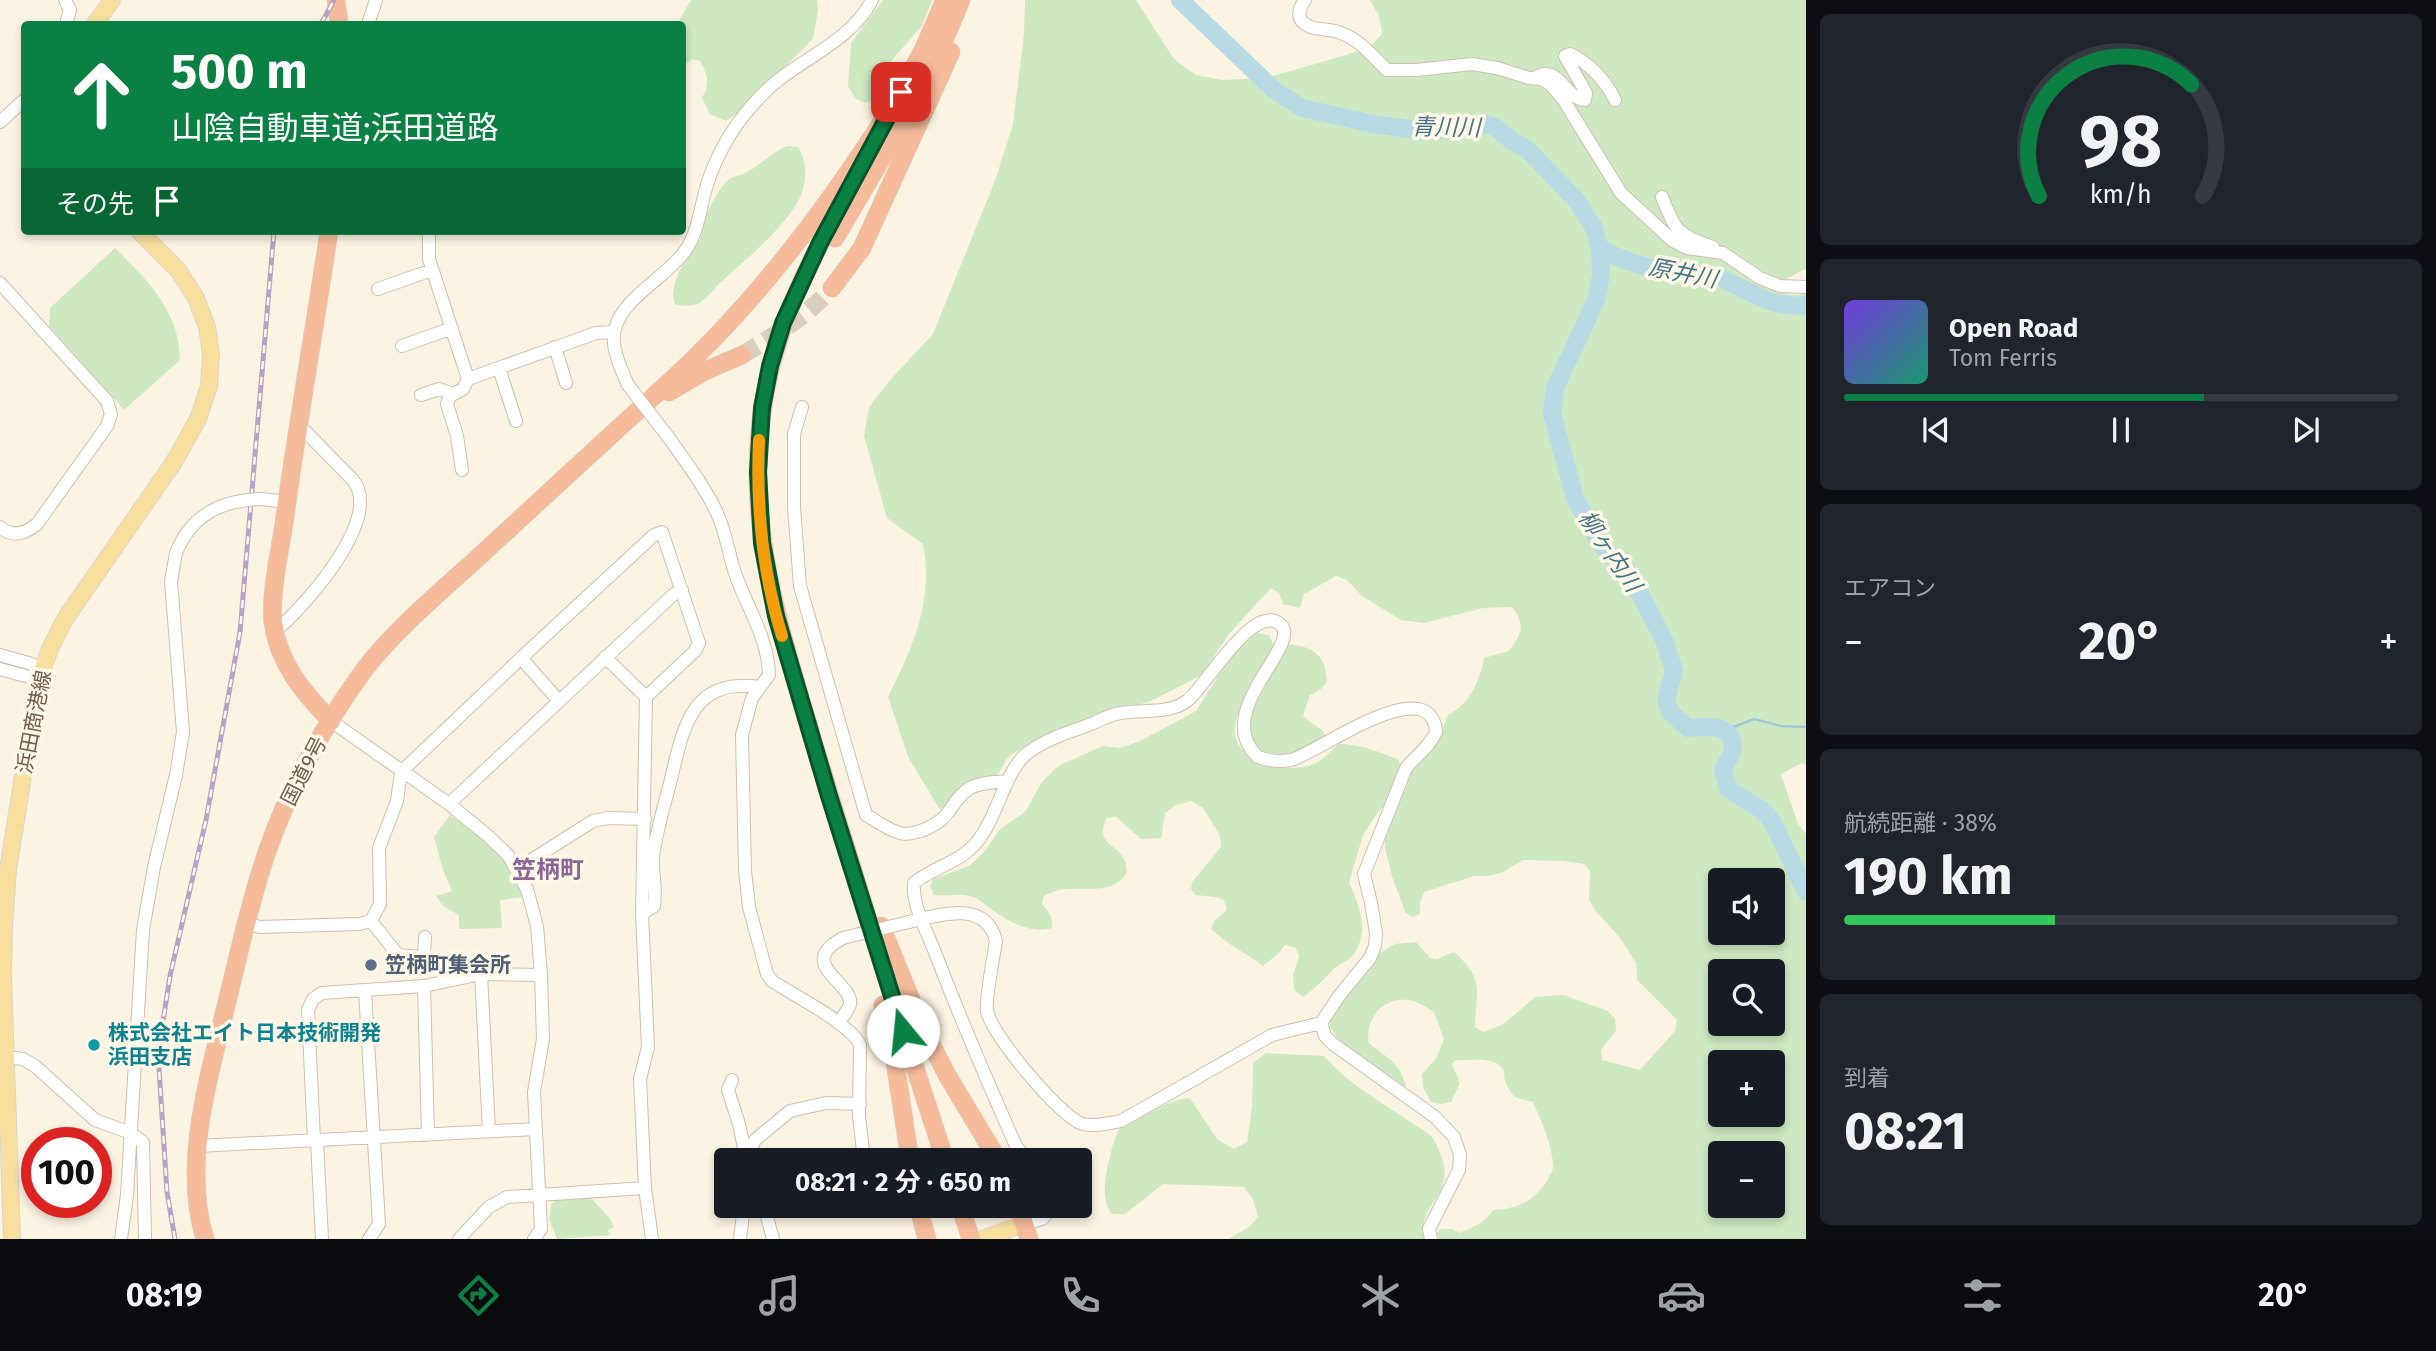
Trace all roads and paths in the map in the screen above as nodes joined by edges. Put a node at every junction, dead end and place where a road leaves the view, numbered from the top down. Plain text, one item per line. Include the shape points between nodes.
1 (65, 0) edge
2 (112, 0) edge
3 (376, 0) edge
4 (872, 0) edge
5 (945, 0) edge
6 (961, 0) edge
7 (971, 0) edge
8 (1305, 0) edge
9 (67, 21) edge
10 (97, 21) edge
11 (369, 21) edge
12 (1535, 78) junction
13 (901, 92) junction
14 (1615, 100) dead end
15 (21, 103) edge
16 (0, 122) edge
17 (1662, 197) dead end
18 (143, 235) edge
19 (328, 235) edge
20 (429, 235) edge
21 (1719, 253) junction
22 (432, 270) junction
23 (0, 284) edge
24 (1806, 287) edge
25 (832, 288) tunnel mouth
26 (378, 289) dead end
27 (800, 293) junction
28 (452, 328) junction
29 (614, 332) junction
30 (402, 346) dead end
31 (555, 347) junction
32 (742, 355) tunnel mouth
33 (499, 368) junction
34 (468, 379) junction
35 (566, 383) dead end
36 (453, 394) junction
37 (422, 395) dead end
38 (802, 407) dead end
39 (516, 421) dead end
40 (622, 423) junction
41 (298, 424) junction
42 (463, 470) dead end
43 (287, 502) junction
44 (0, 527) edge
45 (682, 590) junction
46 (281, 626) dead end
47 (0, 655) edge
48 (605, 657) junction
49 (521, 658) junction
50 (0, 668) edge
51 (41, 674) junction
52 (759, 687) junction
53 (646, 697) junction
54 (559, 701) junction
55 (331, 721) junction
56 (401, 772) junction
57 (1008, 781) junction
58 (829, 796) junction
59 (449, 804) junction
60 (645, 819) junction
61 (517, 869) junction
62 (642, 914) junction
63 (922, 919) junction
64 (371, 921) junction
65 (247, 922) junction
66 (870, 925) junction
67 (425, 937) dead end
68 (481, 974) junction
69 (541, 975) junction
70 (424, 986) junction
71 (365, 991) junction
72 (838, 1023) junction
73 (1321, 1023) junction
74 (5, 1057) junction
75 (732, 1080) dead end
76 (860, 1104) junction
77 (536, 1129) junction
78 (489, 1131) junction
79 (131, 1133) junction
80 (428, 1135) junction
81 (374, 1138) junction
82 (315, 1141) junction
83 (197, 1146) junction
84 (744, 1148) edge
85 (751, 1148) edge
86 (863, 1148) edge
87 (908, 1148) edge
88 (940, 1148) edge
89 (991, 1148) edge
90 (1018, 1148) edge
91 (645, 1188) junction
92 (540, 1195) junction
93 (743, 1218) edge
94 (767, 1218) edge
95 (921, 1218) edge
96 (964, 1218) edge
97 (1043, 1218) edge
98 (1027, 1231) edge
99 (541, 1236) edge
100 (12, 1239) edge
101 (121, 1239) edge
102 (145, 1239) edge
103 (205, 1239) edge
104 (322, 1239) edge
105 (369, 1239) edge
106 (458, 1239) edge
107 (652, 1239) edge
108 (740, 1239) edge
109 (773, 1239) edge
110 (927, 1239) edge
111 (971, 1239) edge
112 (983, 1239) edge
113 (1431, 1239) edge

1 - 9 street via 70,10
2 - 10 main road
3 - 11 street
4 - 29 street via 863,17 843,35 762,94 729,135 709,176 696,230 684,252 623,311
5 - 13 highway
6 - 27 highway via 923,84
7 - 25 highway via 942,75 862,248
8 - 12 street via 1299,12 1306,25 1348,36 1387,70 1472,64
12 - 14 street via 1554,75 1578,99 1585,100 1586,93 1565,56 1572,54 1598,75
12 - 21 street via 1550,84 1563,99 1627,199 1673,240 1687,248
13 - 27 highway
13 - 40 highway via 782,262 706,346
15 - 16 street
17 - 21 street via 1680,233
18 - 51 main road, 浜田商港線 via 178,270 196,298 211,354 209,386 198,419 174,462 65,619
19 - 41 highway, 国道9号
20 - 22 street
21 - 24 street via 1780,286
22 - 26 street
22 - 28 street
23 - 44 street via 102,395 111,414 37,524 20,534
27 - 58 highway via 762,408 758,507 776,616
28 - 30 street
28 - 34 street
29 - 31 street
29 - 52 street, bridge via 619,365 628,385 716,510 735,573 764,640 769,675
31 - 33 street
31 - 35 street
32 - 40 highway via 678,386
33 - 34 street
33 - 39 street
34 - 36 street
36 - 37 street via 439,389
36 - 42 street via 447,404
38 - 57 street via 794,435 800,586 866,815 896,832 925,830 972,787
40 - 55 highway via 388,645 365,669
41 - 43 highway, 国道9号
41 - 46 street via 354,480 360,500 352,533 335,565
43 - 55 highway, 国道9号 via 273,621 290,673
43 - 79 street, bridge via 229,503 205,513 188,529 176,553 171,581 183,732 143,930
45 - 48 street
45 - 49 street via 662,532 654,535
45 - 53 street via 698,647
47 - 51 street via 32,664
48 - 53 street
48 - 54 street
49 - 54 street
49 - 56 street
50 - 51 street via 29,677
51 - 74 main road, 浜田商港線 via 8,870
52 - 62 street via 740,684 711,693 682,731 653,859 653,906
52 - 72 street via 751,698 742,735 744,871 749,907 772,981
53 - 60 street
54 - 59 street
55 - 56 street
55 - 65 highway, 国道9号 via 281,815
56 - 59 street
56 - 64 street via 397,801 379,848 380,904
57 - 63 street via 977,842 965,854 914,883 913,895
57 - 73 street via 1022,758 1050,739 1109,716 1185,703 1241,636 1254,625 1271,620 1283,628 1283,643 1248,701 1243,728 1258,757 1292,759 1369,719 1400,709 1412,708 1433,718 1436,732 1406,768 1364,874 1375,946
58 - 66 highway
58 - 89 highway via 921,1024
59 - 61 street via 496,843
60 - 61 street via 593,821
60 - 62 street
61 - 69 street via 534,913
62 - 91 street via 649,1047 640,1079
63 - 72 street, bridge via 830,945 826,968 843,986 850,1006
63 - 73 street via 970,913 993,930 996,941 987,1011 999,1035 1045,1095 1081,1124 1121,1121 1272,1035
63 - 90 street
64 - 65 street via 259,927
64 - 67 street via 398,955 424,954
65 - 83 highway, 国道9号 via 202,1105
66 - 87 highway via 874,971 891,1036
66 - 88 highway
68 - 69 street
68 - 70 street
68 - 78 street
69 - 77 street via 543,1039 535,1082
70 - 71 street
70 - 80 street
71 - 81 street
71 - 82 street via 322,993 307,1010
72 - 76 street via 860,1045
73 - 113 street via 1333,1044 1434,1117 1454,1137 1459,1170 1429,1229
74 - 79 street via 35,1066 95,1120
74 - 100 main road, 浜田商港線
75 - 84 street via 728,1090
76 - 85 street via 826,1103 790,1111
76 - 86 street
77 - 78 street
77 - 92 street
78 - 80 street
79 - 101 street
79 - 102 street via 143,1142
80 - 81 street
81 - 82 street
81 - 105 street via 379,1224
82 - 83 street
82 - 104 street
83 - 103 highway, 国道9号
91 - 92 street
91 - 107 street
92 - 99 street
92 - 106 street via 500,1199
93 - 108 street
94 - 109 street
95 - 110 highway
96 - 111 highway
97 - 98 street
98 - 112 main road

